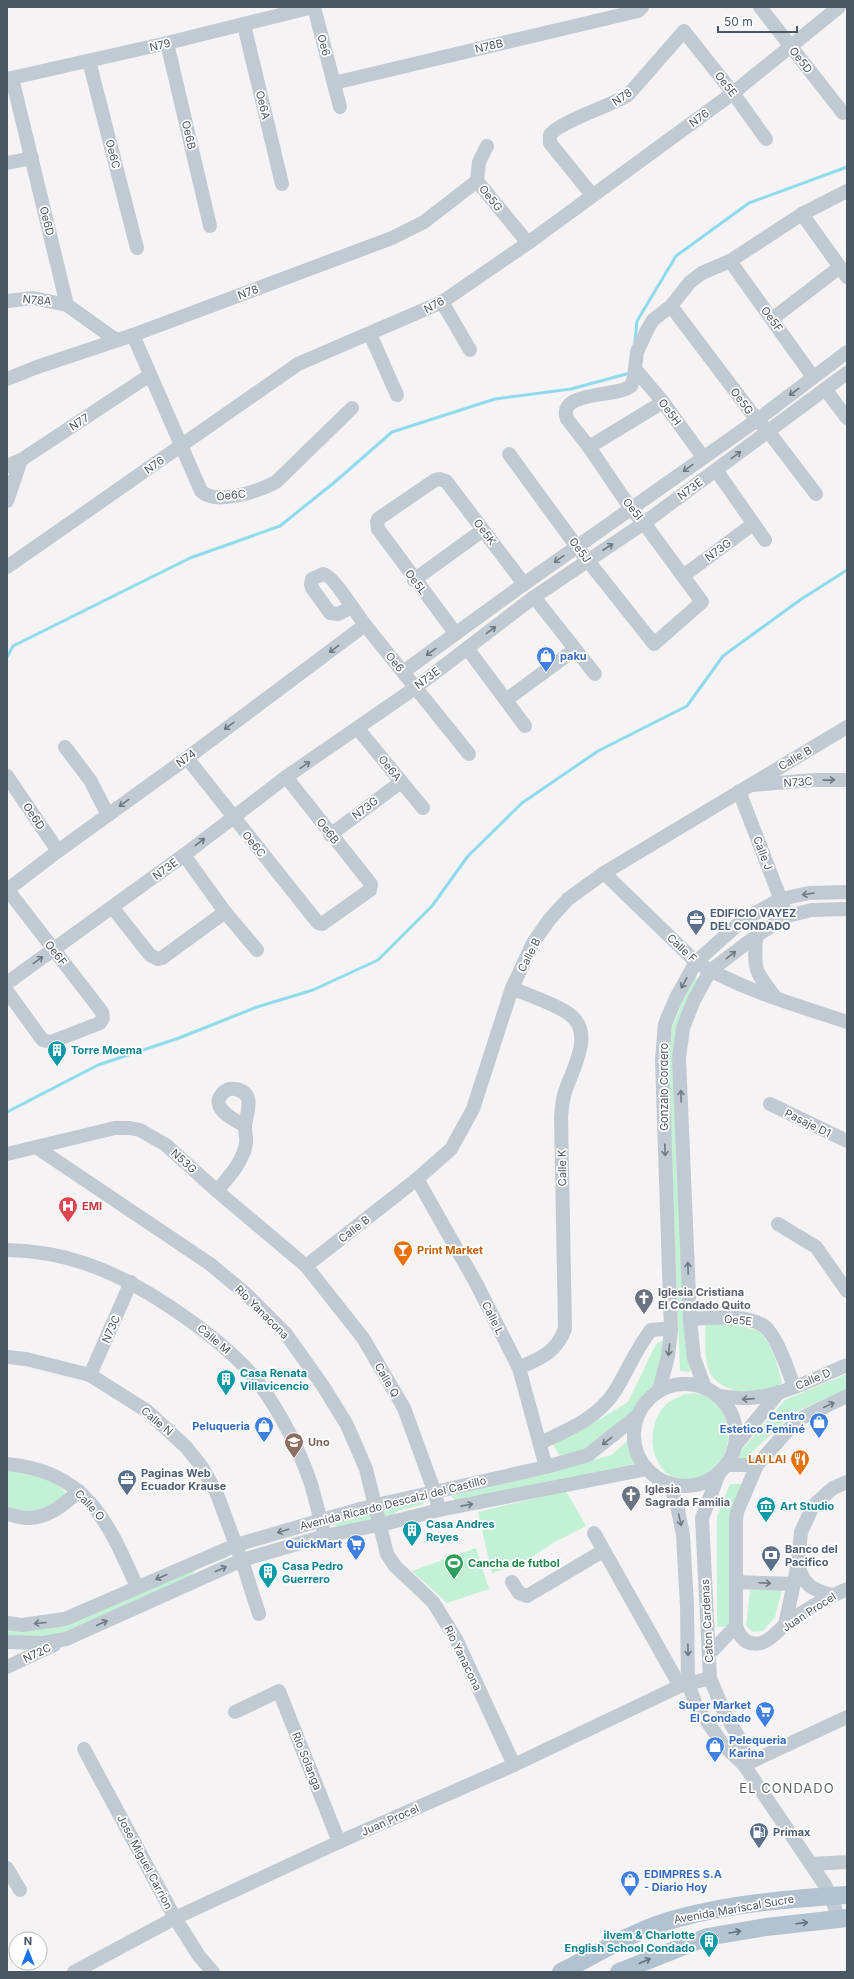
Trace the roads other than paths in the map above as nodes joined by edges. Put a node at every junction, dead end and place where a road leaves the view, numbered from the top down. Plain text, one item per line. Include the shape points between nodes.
1 (313, 7) edge
2 (642, 7) edge
3 (761, 7) edge
4 (839, 7) edge
5 (244, 25) junction
6 (684, 31) joint
7 (167, 43) junction
8 (790, 46) junction
9 (89, 61) junction
10 (10, 78) edge
11 (334, 83) junction
12 (733, 93) junction
13 (340, 107) dead end
14 (843, 113) dead end
15 (766, 139) dead end
16 (487, 146) dead end
17 (32, 158) junction
18 (7, 163) edge
19 (477, 181) junction
20 (282, 184) dead end
21 (847, 191) edge
22 (592, 195) junction
23 (802, 214) junction
24 (210, 226) dead end
25 (528, 243) junction
26 (136, 248) dead end
27 (730, 261) junction
28 (844, 272) edge
29 (7, 301) edge
30 (442, 302) junction
31 (67, 305) junction
32 (671, 306) junction
33 (772, 319) junction
34 (370, 334) junction
35 (133, 335) junction
36 (116, 340) junction
37 (470, 350) dead end
38 (847, 352) edge
39 (636, 370) junction
40 (847, 373) edge
41 (150, 375) junction
42 (814, 377) junction
43 (7, 379) edge
44 (825, 389) junction
45 (397, 395) dead end
46 (663, 402) junction
47 (352, 408) dead end
48 (847, 418) edge
49 (757, 420) junction
50 (768, 431) junction
51 (182, 446) junction
52 (589, 447) junction
53 (509, 454) dead end
54 (703, 457) junction
55 (21, 460) junction
56 (7, 466) edge
57 (716, 470) junction
58 (816, 494) dead end
59 (7, 501) edge
60 (631, 509) junction
61 (644, 523) junction
62 (753, 524) junction
63 (378, 529) joint
64 (483, 530) junction
65 (765, 540) dead end
66 (577, 547) junction
67 (587, 560) junction
68 (7, 567) edge
69 (683, 576) junction
70 (414, 580) junction
71 (524, 584) junction
72 (534, 597) junction
73 (702, 602) joint
74 (352, 608) dead end
75 (365, 625) junction
76 (456, 634) junction
77 (467, 648) junction
78 (574, 650) junction
79 (403, 672) junction
80 (595, 674) dead end
81 (415, 688) junction
82 (506, 700) junction
83 (525, 726) dead end
84 (847, 727) edge
85 (358, 729) junction
86 (64, 747) dead end
87 (469, 754) dead end
88 (187, 758) junction
89 (286, 777) junction
90 (9, 779) edge
91 (847, 780) edge
92 (401, 782) junction
93 (744, 788) junction
94 (423, 808) dead end
95 (108, 815) junction
96 (232, 817) junction
97 (330, 835) junction
98 (58, 851) junction
99 (184, 855) junction
100 (604, 873) junction
101 (371, 884) joint
102 (7, 889) edge
103 (847, 892) edge
104 (781, 899) junction
105 (112, 907) junction
106 (847, 909) edge
107 (225, 912) junction
108 (787, 916) junction
109 (756, 936) junction
110 (53, 949) junction
111 (257, 950) dead end
112 (696, 962) junction
113 (710, 971) junction
114 (7, 983) edge
115 (512, 988) junction
116 (7, 991) edge
117 (776, 998) junction
118 (847, 1022) edge
119 (770, 1104) dead end
120 (245, 1126) dead end
121 (847, 1142) edge
122 (36, 1147) junction
123 (7, 1154) edge
124 (417, 1179) junction
125 (217, 1191) junction
126 (778, 1224) dead end
127 (7, 1250) edge
128 (306, 1266) junction
129 (131, 1282) junction
130 (847, 1291) edge
131 (690, 1319) junction
132 (671, 1330) junction
133 (7, 1357) edge
134 (847, 1365) edge
135 (519, 1368) junction
136 (90, 1375) junction
137 (794, 1387) junction
138 (659, 1391) junction
139 (711, 1392) junction
140 (779, 1392) junction
141 (847, 1396) edge
142 (637, 1416) junction
143 (540, 1443) junction
144 (735, 1446) junction
145 (7, 1464) edge
146 (757, 1465) junction
147 (546, 1467) junction
148 (647, 1469) junction
149 (722, 1469) junction
150 (847, 1482) edge
151 (669, 1483) junction
152 (79, 1491) junction
153 (435, 1493) junction
154 (439, 1510) junction
155 (7, 1514) edge
156 (320, 1519) junction
157 (594, 1533) dead end
158 (325, 1536) junction
159 (236, 1545) junction
160 (704, 1549) junction
161 (684, 1550) junction
162 (603, 1551) junction
163 (242, 1560) junction
164 (798, 1564) junction
165 (512, 1582) dead end
166 (736, 1582) junction
167 (794, 1584) junction
168 (137, 1587) junction
169 (847, 1589) edge
170 (832, 1595) junction
171 (706, 1604) junction
172 (687, 1605) junction
173 (259, 1614) dead end
174 (7, 1623) edge
175 (785, 1625) junction
176 (736, 1626) junction
177 (66, 1639) junction
178 (7, 1642) edge
179 (709, 1654) junction
180 (7, 1667) edge
181 (710, 1678) junction
182 (684, 1685) junction
183 (235, 1712) dead end
184 (847, 1717) edge
185 (84, 1749) dead end
186 (514, 1765) junction
187 (744, 1765) junction
188 (339, 1842) junction
189 (847, 1862) edge
190 (811, 1864) junction
191 (8, 1872) edge
192 (20, 1890) dead end
193 (839, 1895) edge
194 (175, 1918) junction
195 (842, 1918) edge
196 (74, 1972) edge
197 (213, 1972) edge
198 (561, 1972) edge
199 (619, 1972) edge

1 - 5 street, N79
1 - 11 street, Oe6
2 - 11 street, N78B via 638,11
3 - 8 street, Oe5D
4 - 8 street, N76
5 - 7 street, N79
5 - 20 street, Oe6A
6 - 12 street, Oe5E
6 - 22 street, N78 via 628,95 558,127 550,135 550,143
7 - 9 street, N79
7 - 24 street, Oe6B
8 - 12 street, N76
8 - 14 street, Oe5D
9 - 10 street, N79
9 - 26 street, Oe6C
10 - 17 street, Oe6D
11 - 13 street, Oe6
12 - 15 street, Oe5E
12 - 22 street, N76
16 - 19 street, Oe5G via 479,162
17 - 18 street
17 - 31 street, Oe6D
19 - 25 street, Oe5G
19 - 35 street, N78 via 410,230
21 - 23 street
22 - 25 street, N76
23 - 27 street
23 - 28 street
25 - 30 street, N76
27 - 32 street via 694,278
27 - 33 street, Oe5F
28 - 33 street
29 - 31 street, N78A via 33,298
30 - 34 street, N76
30 - 37 street
31 - 36 street
32 - 39 street via 653,320 647,330 637,352
32 - 49 street, Oe5G
33 - 42 street, Oe5F
34 - 45 street
34 - 51 street, N76 via 298,364
35 - 36 street, N78
35 - 41 street, Oe6C
36 - 43 street, N78
38 - 42 street, N73E
39 - 46 street, Oe5H
39 - 52 street, Oe5I via 628,388 573,400 568,404 565,414 567,419
40 - 44 street, N73E
41 - 51 street, Oe6C
41 - 55 street, N77
42 -> 49 street, N73E
44 - 48 street
44 - 50 street, N73E
46 - 52 street
46 - 54 street, Oe5H
47 - 51 street, Oe6C via 276,482 262,490 211,497 204,494
49 - 50 street, Oe5G
49 - 54 street, N73E
57 -> 50 street, N73E
50 - 58 street, Oe5G
51 - 68 street, N76
52 - 60 street, Oe5I
53 - 66 street, Oe5J
54 -> 60 street, N73E
55 - 56 street, N77
55 - 59 street
57 - 61 street, N73E
57 - 62 street
60 - 61 street, Oe5I
60 - 66 street, N73E
67 -> 61 street, N73E
61 - 69 street, Oe5I
62 - 65 street
62 - 69 street, N73G
63 - 64 street, Oe5K via 378,519 439,479 446,481
63 - 70 street, Oe5L
64 - 70 street
64 - 71 street, Oe5K
66 - 67 street, Oe5J
66 -> 71 street, N73E
67 - 72 street, N73E
67 - 73 street, Oe5J via 654,644
69 - 73 street, Oe5I
70 - 76 street, Oe5L
71 - 76 street, N73E
77 -> 72 street, N73E
72 - 78 street
74 - 75 street, Oe6
75 - 79 street, Oe6
75 -> 88 street, N74
76 -> 79 street, N73E
77 - 81 street, N73E
77 - 82 street
78 - 80 street
78 - 82 street
79 - 81 street, Oe6
81 - 85 street, N73E
81 - 87 street, Oe6
82 - 83 street
84 - 93 street, Calle B
89 -> 85 street, N73E
85 - 92 street, Oe6A
86 - 95 street via 90,780
88 -> 95 street, N74
88 - 96 street, Oe6C
89 - 96 street, N73E
89 - 97 street, Oe6B
90 - 98 street, Oe6D
93 -> 91 street, N73C
92 - 94 street, Oe6A
92 - 97 street, N73G
93 - 100 street, Calle B
93 - 104 street, Calle J
95 - 98 street, N74
99 -> 96 street, N73E
96 - 101 street, Oe6C via 318,923 325,923 370,890
97 - 101 street, Oe6B
98 - 102 street, N74
99 - 105 street, N73E
99 - 107 street
100 - 112 street, Calle F
100 - 115 street, Calle B via 568,899 549,920 533,943
102 - 110 street, Oe6F
103 -> 104 street, Gonzalo Cordero via 809,893
104 - 108 street, Calle J
104 - 112 street, Gonzalo Cordero via 744,919
105 - 107 street via 150,955 158,959
105 - 110 street, N73E
106 - 108 street, Gonzalo Cordero via 812,910
107 - 111 street
108 - 109 street, Gonzalo Cordero
113 -> 109 street, Gonzalo Cordero
109 - 117 street via 754,964 758,976
114 -> 110 street, N73E
110 - 116 street, Oe6F via 102,1012 103,1018 100,1023 48,1041 41,1038
112 - 113 street, Calle F
112 -> 132 street, Gonzalo Cordero via 665,1024 662,1060
113 - 117 street, Calle F
131 -> 113 street, Gonzalo Cordero via 679,1058 683,1028 694,1000
115 - 124 street, Calle B via 473,1109 451,1149
115 - 135 street, Calle K via 576,1019 582,1037 582,1047 564,1094 561,1116 565,1329 556,1346 548,1353
117 - 118 street, Calle F
119 - 121 street, Pasaje D1
120 - 125 street via 247,1137 242,1158
122 - 123 street
122 - 125 street, N53G via 106,1129 135,1129 166,1145
122 - 186 street, Rio Yanacona via 210,1264 246,1293 286,1334 323,1386 347,1426 366,1469 387,1554 395,1566 433,1602 456,1639
124 - 128 street, Calle B
124 - 135 street, Calle L via 476,1283
125 - 128 street, N53G
126 - 130 street via 816,1247
127 - 129 street, Calle M via 70,1258
128 - 153 street, Calle Q via 363,1338 404,1408
129 - 136 street, N73C
129 - 156 street, Calle M via 188,1318 213,1338 238,1360 259,1385 299,1453 311,1484
131 - 137 street, Oe5E via 744,1318 758,1322 769,1330
131 - 139 street, Gonzalo Cordero via 694,1358
132 -> 138 street, Gonzalo Cordero via 668,1356
132 - 143 street via 651,1330 637,1347 614,1392 599,1410 580,1424
133 - 136 street, Calle N via 26,1359
134 - 137 street, Calle D
135 - 143 street, Calle L
136 - 159 street, Calle N via 147,1411 186,1447 202,1467 217,1494
137 - 140 street, Calle D
138 - 139 street via 674,1385 690,1384
138 - 142 street via 646,1402
140 -> 139 street, Calle D via 745,1399
139 - 144 street via 729,1409 736,1427
140 - 144 street
146 -> 141 street via 797,1420
142 -> 147 street, Avenida Ricardo Descalzi del Castillo via 588,1455
142 - 148 street via 634,1433 636,1450
143 - 147 street, Calle L
144 - 149 street
145 - 152 street, Calle O via 42,1471
146 - 149 street
146 - 166 street via 737,1512
147 - 153 street, Avenida Ricardo Descalzi del Castillo
148 - 151 street
154 -> 148 street, Avenida Ricardo Descalzi del Castillo
149 - 151 street via 707,1481 693,1485
149 - 160 street, Caton Cardenas via 702,1518
150 - 164 street via 833,1488 813,1506 801,1532
151 -> 161 street, Caton Cardenas via 677,1506
152 - 155 street via 50,1513 27,1518
152 - 168 street, Calle O via 104,1519
153 - 154 street, Calle Q
153 - 156 street, Avenida Ricardo Descalzi del Castillo, bridge
154 - 158 street, Avenida Ricardo Descalzi del Castillo, bridge
156 - 158 street, Calle M
156 -> 159 street, Avenida Ricardo Descalzi del Castillo
157 - 162 street, Caton Cardenas
158 - 163 street, Avenida Ricardo Descalzi del Castillo
159 - 163 street, Calle N
159 -> 168 street, Avenida Ricardo Descalzi del Castillo
160 - 161 street
160 - 171 street, Caton Cardenas
161 - 172 street, Caton Cardenas
162 - 165 street via 527,1596 519,1593
162 - 182 street, Caton Cardenas
163 - 173 street, Calle N
177 -> 163 street, Avenida Ricardo Descalzi del Castillo
164 - 167 street
164 - 170 street via 802,1578 810,1586 818,1592
166 -> 167 street
166 - 176 street
167 - 175 street
168 -> 174 street, Avenida Ricardo Descalzi del Castillo via 65,1619 22,1625
169 - 170 street, Juan Procel
170 - 175 street, Juan Procel
171 - 172 street
171 - 179 street, Caton Cardenas
172 -> 182 street, Caton Cardenas
175 - 176 street, Juan Procel via 774,1636 760,1643 750,1643 742,1639
176 - 179 street
177 - 178 street, Avenida Ricardo Descalzi del Castillo via 43,1643
177 - 180 street, N72C
179 - 181 street, Caton Cardenas
181 - 182 street, Juan Procel
181 - 187 street, Caton Cardenas via 724,1712 739,1738
182 - 186 street, Juan Procel
182 - 187 street, Caton Cardenas via 724,1746
183 - 188 street, Rio Solanga via 279,1691
184 - 187 street
185 - 194 street, Jose Miguel Carrion
186 - 188 street, Juan Procel
187 - 190 street, Caton Cardenas
188 - 194 street, Juan Procel
189 - 190 street
190 - 193 street, Caton Cardenas via 825,1885
191 - 192 street
193 - 195 street, Caton Cardenas
193 - 198 main road, Avenida Mariscal Sucre via 797,1897 679,1918 639,1933
194 - 196 street, Juan Procel
194 - 197 street, Jose Miguel Carrion via 199,1956
199 -> 195 main road, Avenida Mariscal Sucre via 707,1937

